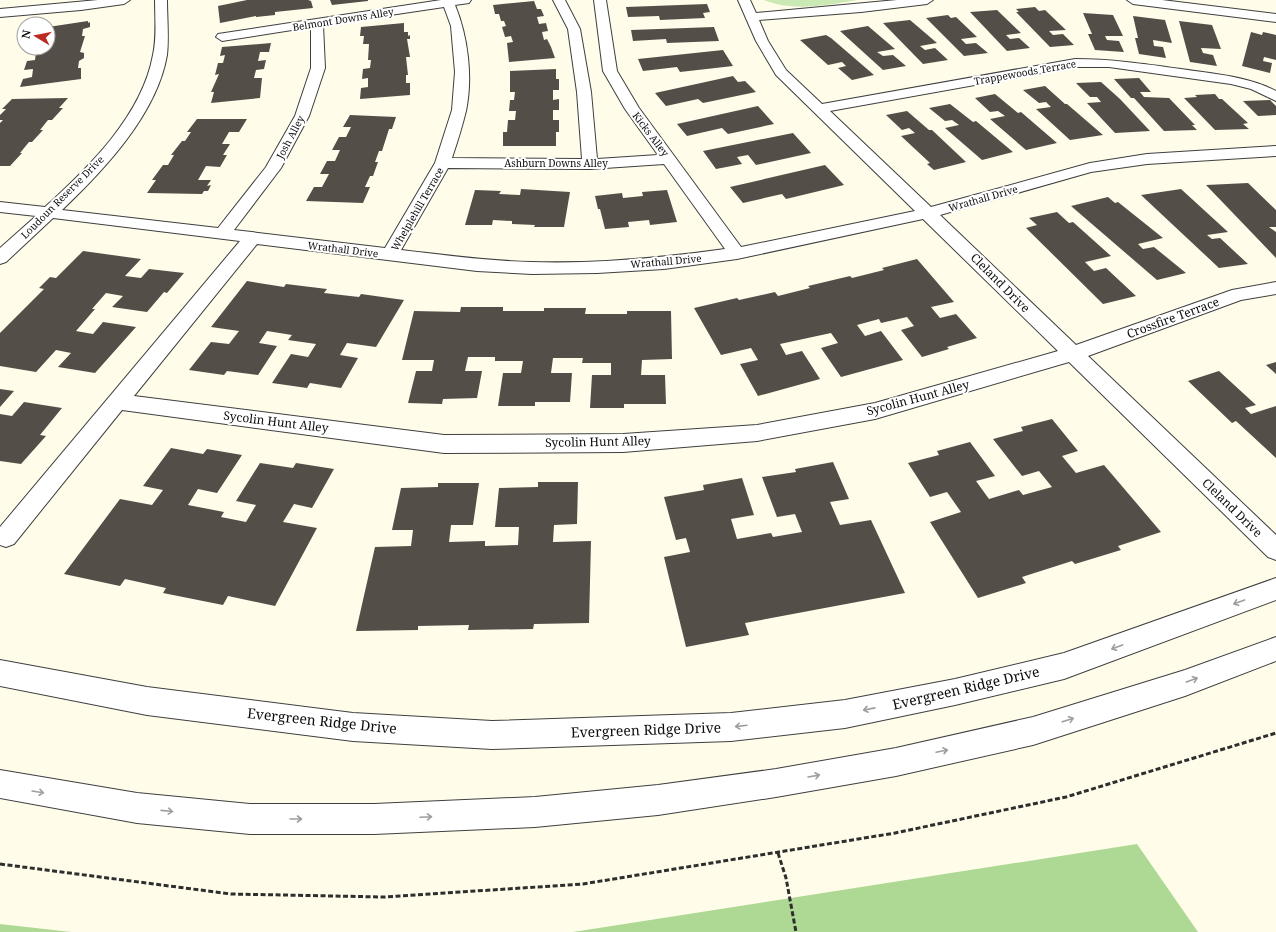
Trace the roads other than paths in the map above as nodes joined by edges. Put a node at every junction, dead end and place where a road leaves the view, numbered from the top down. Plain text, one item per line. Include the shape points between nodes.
1 (16, 0) edge
2 (124, 0) edge
3 (161, 0) edge
4 (465, 0) edge
5 (559, 0) edge
6 (600, 0) edge
7 (744, 0) edge
8 (927, 0) edge
9 (1134, 0) edge
10 (447, 1) edge
11 (3, 16) edge
12 (752, 17) junction
13 (1276, 18) edge
14 (316, 23) junction
15 (222, 37) dead end
16 (1276, 97) edge
17 (818, 109) junction
18 (1276, 151) edge
19 (669, 160) junction
20 (443, 163) junction
21 (590, 164) junction
22 (0, 207) edge
23 (48, 213) junction
24 (929, 213) junction
25 (222, 234) junction
26 (252, 238) junction
27 (737, 253) junction
28 (390, 255) junction
29 (0, 258) edge
30 (1276, 288) edge
31 (1072, 354) junction
32 (117, 402) junction
33 (6, 537) dead end
34 (1276, 550) edge
35 (1276, 589) edge
36 (1276, 649) edge
37 (0, 673) edge
38 (0, 784) edge

1 - 11 street
2 - 11 street
3 - 23 street, Loudoun Reserve Drive via 158,63 145,98 126,131 90,173
4 - 10 street, Belmont Downs Alley
5 - 21 street via 574,29 584,92
6 - 19 street, Kicks Alley via 610,71 632,109
7 - 12 street, Cleland Drive
8 - 12 street
9 - 13 street
10 - 14 street, Belmont Downs Alley
10 - 20 street, Whelplehill Terrace via 457,26 462,72 459,110
12 - 17 street, Cleland Drive via 762,41 781,72
14 - 15 street, Belmont Downs Alley
14 - 25 street, Josh Alley via 318,68 302,116 273,168
16 - 17 street, Trappewoods Terrace via 1256,86 1231,80 1109,62 1075,63
17 - 24 street, Cleland Drive
18 - 24 street, Wrathall Drive via 1147,160 1090,168
19 - 21 street, Ashburn Downs Alley
19 - 27 street, Kicks Alley
20 - 21 street, Ashburn Downs Alley
20 - 28 street, Whelplehill Terrace
22 - 23 street, Wrathall Drive
23 - 25 street, Wrathall Drive
23 - 29 street, Loudoun Reserve Drive
24 - 27 street, Wrathall Drive
24 - 31 street, Cleland Drive
25 - 26 street, Wrathall Drive
26 - 28 street, Wrathall Drive
26 - 32 street
27 - 28 street, Wrathall Drive via 664,263 532,268 477,265
30 - 31 street, Crossfire Terrace via 1238,294
31 - 32 street, Sycolin Hunt Alley via 876,411 757,433 624,443 444,444
31 - 34 street, Cleland Drive
32 - 33 street
35 -> 37 street, Evergreen Ridge Drive via 1064,666 845,714 731,727 492,734 353,727 147,700
38 -> 36 street via 137,808 250,819 381,819 535,812 658,800 896,762 1033,731 1185,683

